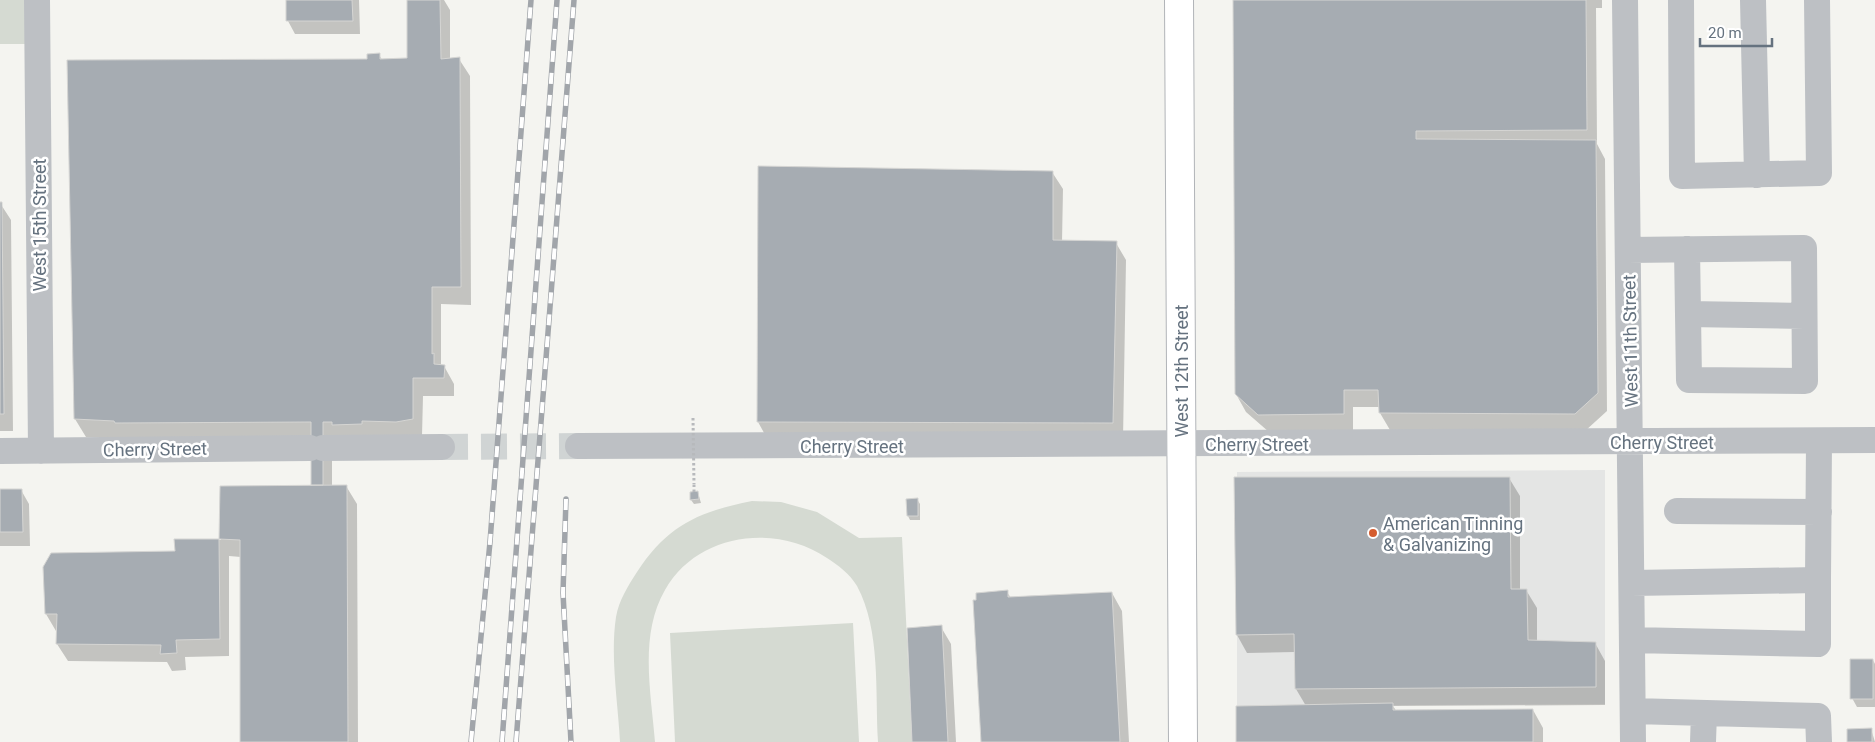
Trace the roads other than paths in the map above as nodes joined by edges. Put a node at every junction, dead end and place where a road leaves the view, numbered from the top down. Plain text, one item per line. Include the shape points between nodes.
1 (37, 0) edge
2 (1178, 0) edge
3 (1625, 0) edge
4 (1681, 0) edge
5 (1753, 0) edge
6 (1817, 0) edge
7 (1757, 175) junction
8 (1687, 249) junction
9 (1628, 250) junction
10 (1688, 314) junction
11 (1804, 316) junction
12 (1875, 440) edge
13 (1819, 441) junction
14 (1631, 443) junction
15 (1181, 444) junction
16 (578, 446) tunnel mouth
17 (442, 447) tunnel mouth
18 (41, 450) junction
19 (0, 451) edge
20 (1677, 511) dead end
21 (1819, 512) junction
22 (1818, 580) junction
23 (1632, 583) junction
24 (1632, 640) junction
25 (1633, 710) junction
26 (1704, 713) junction
27 (1183, 742) edge
28 (1633, 742) edge
29 (1703, 742) edge
30 (1818, 742) edge

1 - 18 street, West 15th Street
2 - 15 main road, West 12th Street
3 - 9 street, West 11th Street
4 - 7 street via 1682,176
5 - 7 street
6 - 7 street via 1819,173
8 - 9 street
8 - 10 street
8 - 11 street via 1804,248
9 - 14 street, West 11th Street
10 - 11 street
10 - 11 street via 1689,380 1805,382
12 - 13 street, Cherry Street
13 - 14 street, Cherry Street
13 - 21 street
14 - 15 street, Cherry Street
14 - 23 street, West 11th Street
15 - 16 street, Cherry Street
15 - 27 main road, West 12th Street
17 - 18 street, Cherry Street
18 - 19 street, Cherry Street
20 - 21 street
21 - 22 street
22 - 23 street
22 - 24 street via 1818,644
23 - 24 street, West 11th Street
24 - 25 street, West 11th Street
25 - 26 street
25 - 28 street, West 11th Street
26 - 29 street
26 - 30 street via 1818,716

